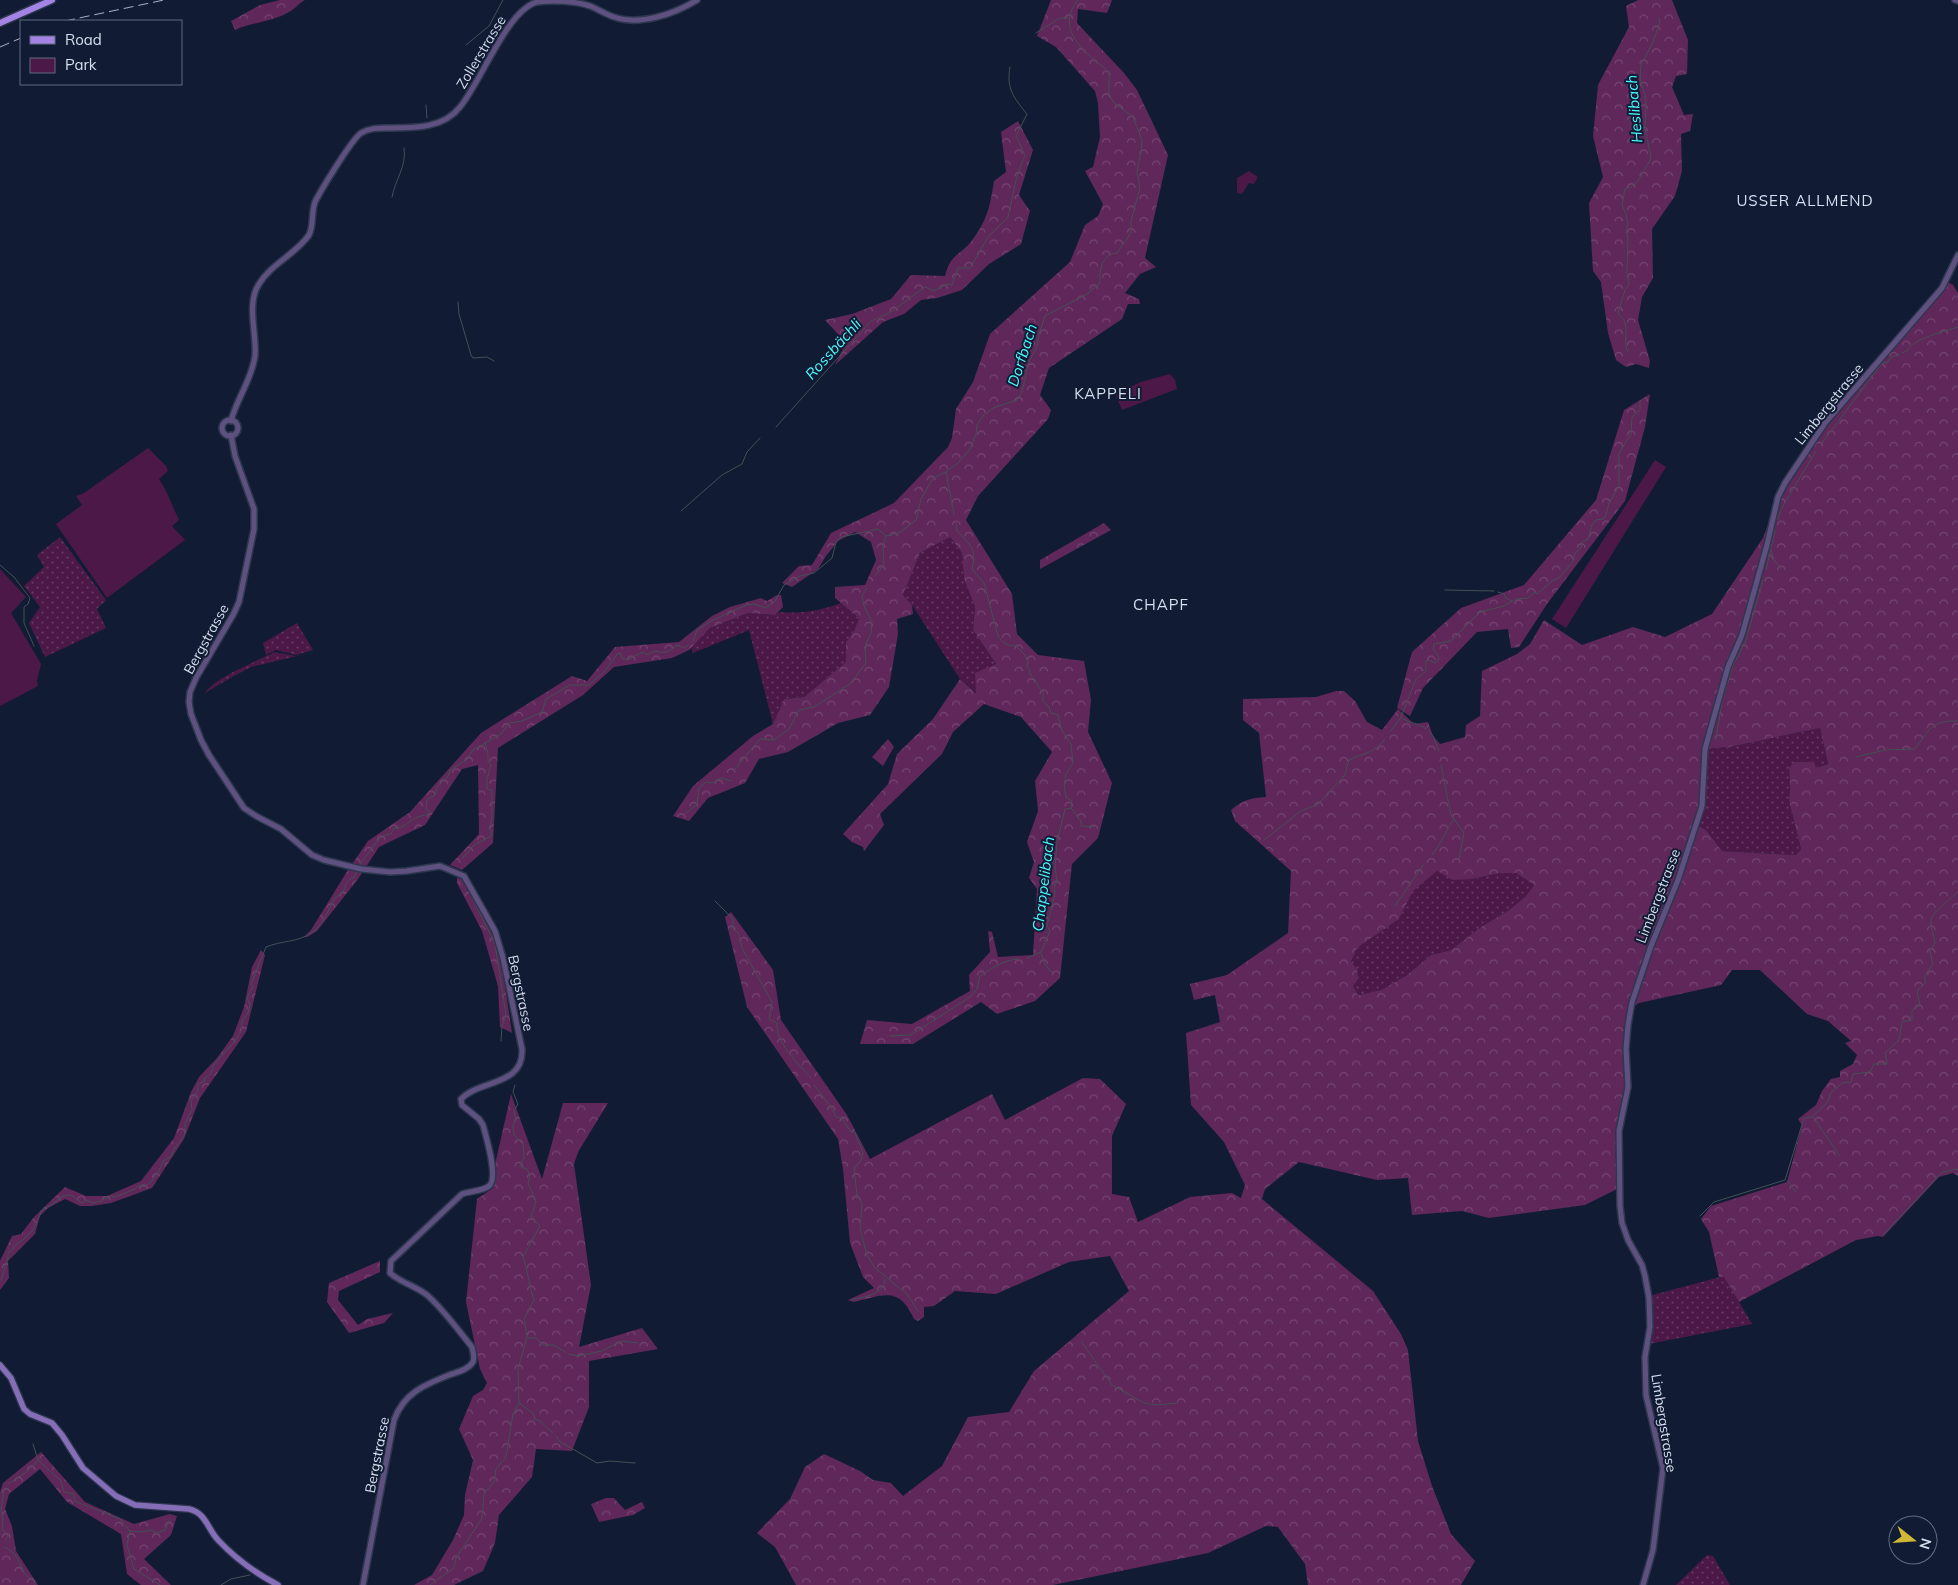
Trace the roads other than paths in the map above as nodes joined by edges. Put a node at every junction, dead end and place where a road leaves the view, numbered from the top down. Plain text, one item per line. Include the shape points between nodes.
1 (52, 0) edge
2 (697, 0) edge
3 (0, 24) edge
4 (404, 128) joint
5 (1958, 255) edge
6 (232, 421) junction
7 (231, 436) junction
8 (0, 1366) edge
9 (278, 1585) edge
10 (363, 1585) edge
11 (1643, 1585) edge

1 - 3 main road
2 - 4 street, Zollerstrasse via 656,17 636,20 613,17 572,2 537,2 524,8 513,19 473,90 454,114 422,128
4 - 6 street, Bergstrasse via 374,128 361,133 315,203 309,235 258,284 253,303 254,358
5 - 11 street, Limbergstrasse via 1942,288 1825,423 1778,497 1742,635 1728,667 1705,749 1702,806 1632,1002 1628,1024 1628,1087 1619,1131 1620,1206 1628,1240 1642,1265 1649,1298 1646,1395 1663,1468 1653,1550
6 - 7 street, Bergstrasse via 237,428
6 - 7 street, Bergstrasse via 226,421 222,427 225,434
7 - 10 street, Bergstrasse via 254,509 254,529 239,602 191,688 191,714 209,755 244,808 281,829 312,855 362,869 398,872 440,866 464,876 499,945 520,1035 522,1059 518,1069 468,1092 462,1099 462,1105 483,1125 492,1170 490,1186 462,1194 391,1261 390,1273 428,1296 472,1346 474,1356 473,1362 464,1370 417,1390 398,1408
8 - 9 main road via 12,1378 24,1409 55,1426 83,1468 116,1496 135,1505 197,1511 221,1543

